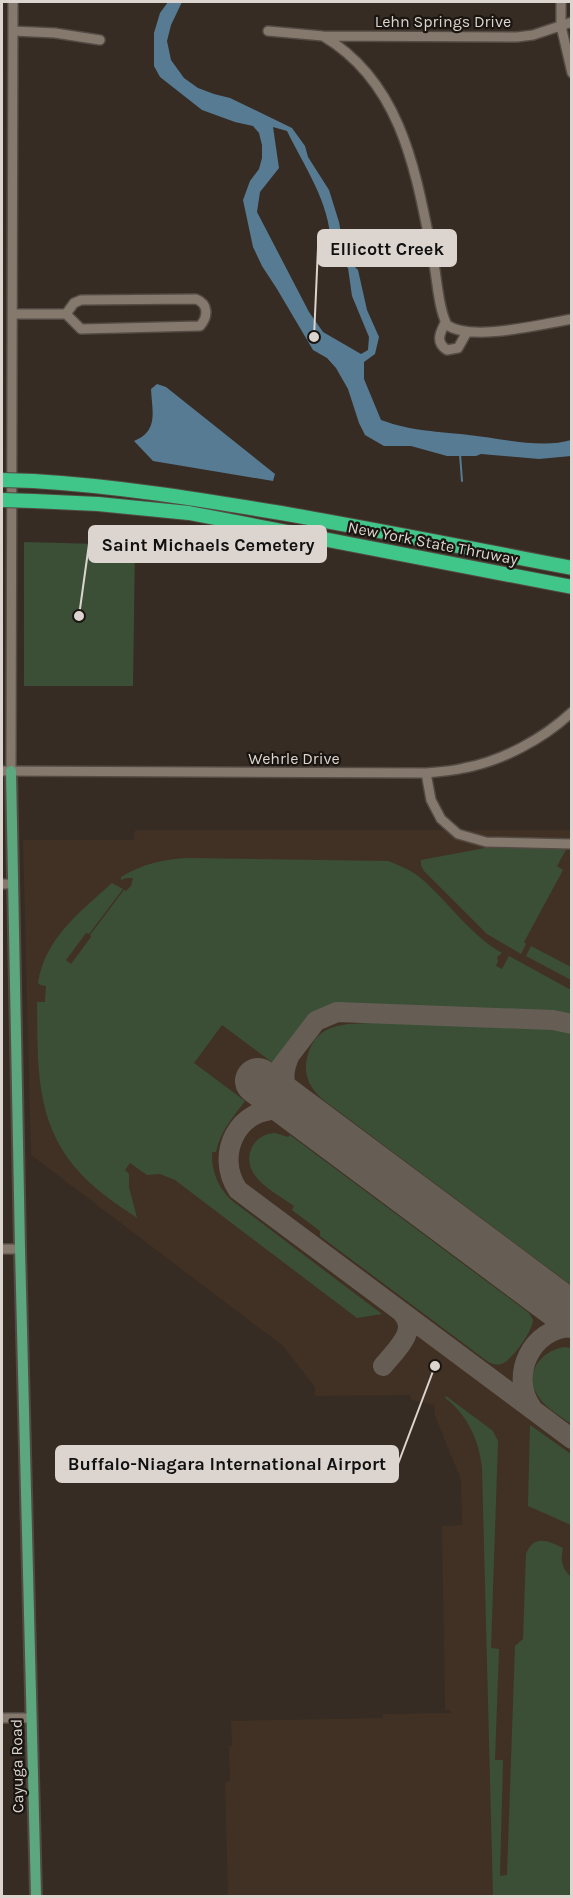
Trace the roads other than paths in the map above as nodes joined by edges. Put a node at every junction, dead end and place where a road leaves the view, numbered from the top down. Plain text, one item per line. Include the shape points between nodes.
1 (13, 2) edge
2 (561, 2) edge
3 (572, 22) edge
4 (561, 26) junction
5 (13, 31) junction
6 (268, 31) dead end
7 (323, 36) junction
8 (100, 40) dead end
9 (571, 69) edge
10 (13, 109) junction
11 (2, 110) edge
12 (13, 314) junction
13 (66, 314) junction
14 (572, 319) edge
15 (445, 323) junction
16 (467, 332) junction
17 (2, 390) edge
18 (12, 390) junction
19 (2, 480) edge
20 (2, 500) edge
21 (572, 568) edge
22 (572, 587) edge
23 (6, 602) edge
24 (572, 712) edge
25 (6, 771) edge
26 (426, 773) junction
27 (572, 844) edge
28 (2, 884) edge
29 (13, 884) junction
30 (2, 1249) edge
31 (20, 1249) junction
32 (2, 1718) edge
33 (31, 1718) junction
34 (36, 1896) edge

1 - 5 street
2 - 4 street
3 - 4 street
4 - 7 street, Lehn Springs Drive via 517,37
4 - 9 street
5 - 8 street
5 - 10 street
6 - 7 street, Lehn Springs Drive
7 - 15 street, Lehn Springs Drive via 366,71 403,134 413,165
10 - 11 street
10 - 12 street
12 - 13 street
12 - 18 street
13 - 13 street via 81,300 196,299 206,306 205,320 200,326 81,329
14 - 16 street
15 - 16 street
15 - 16 street, Lehn Springs Drive via 439,338 447,350 458,348
17 - 18 street
18 - 23 street
19 - 21 highway, New York State Thruway, bridge via 90,484 159,493
20 - 22 highway, New York State Thruway, bridge via 189,513
23 - 25 street
24 - 26 street, Wehrle Drive via 531,742 493,759 465,768
25 - 26 street, Wehrle Drive
25 - 29 main road, Cayuga Road
26 - 27 street via 431,800 441,819 458,834 486,842
28 - 29 street
29 - 31 main road, Cayuga Road
30 - 31 street
31 - 33 main road, Cayuga Road
32 - 33 street
33 - 34 main road, Cayuga Road

